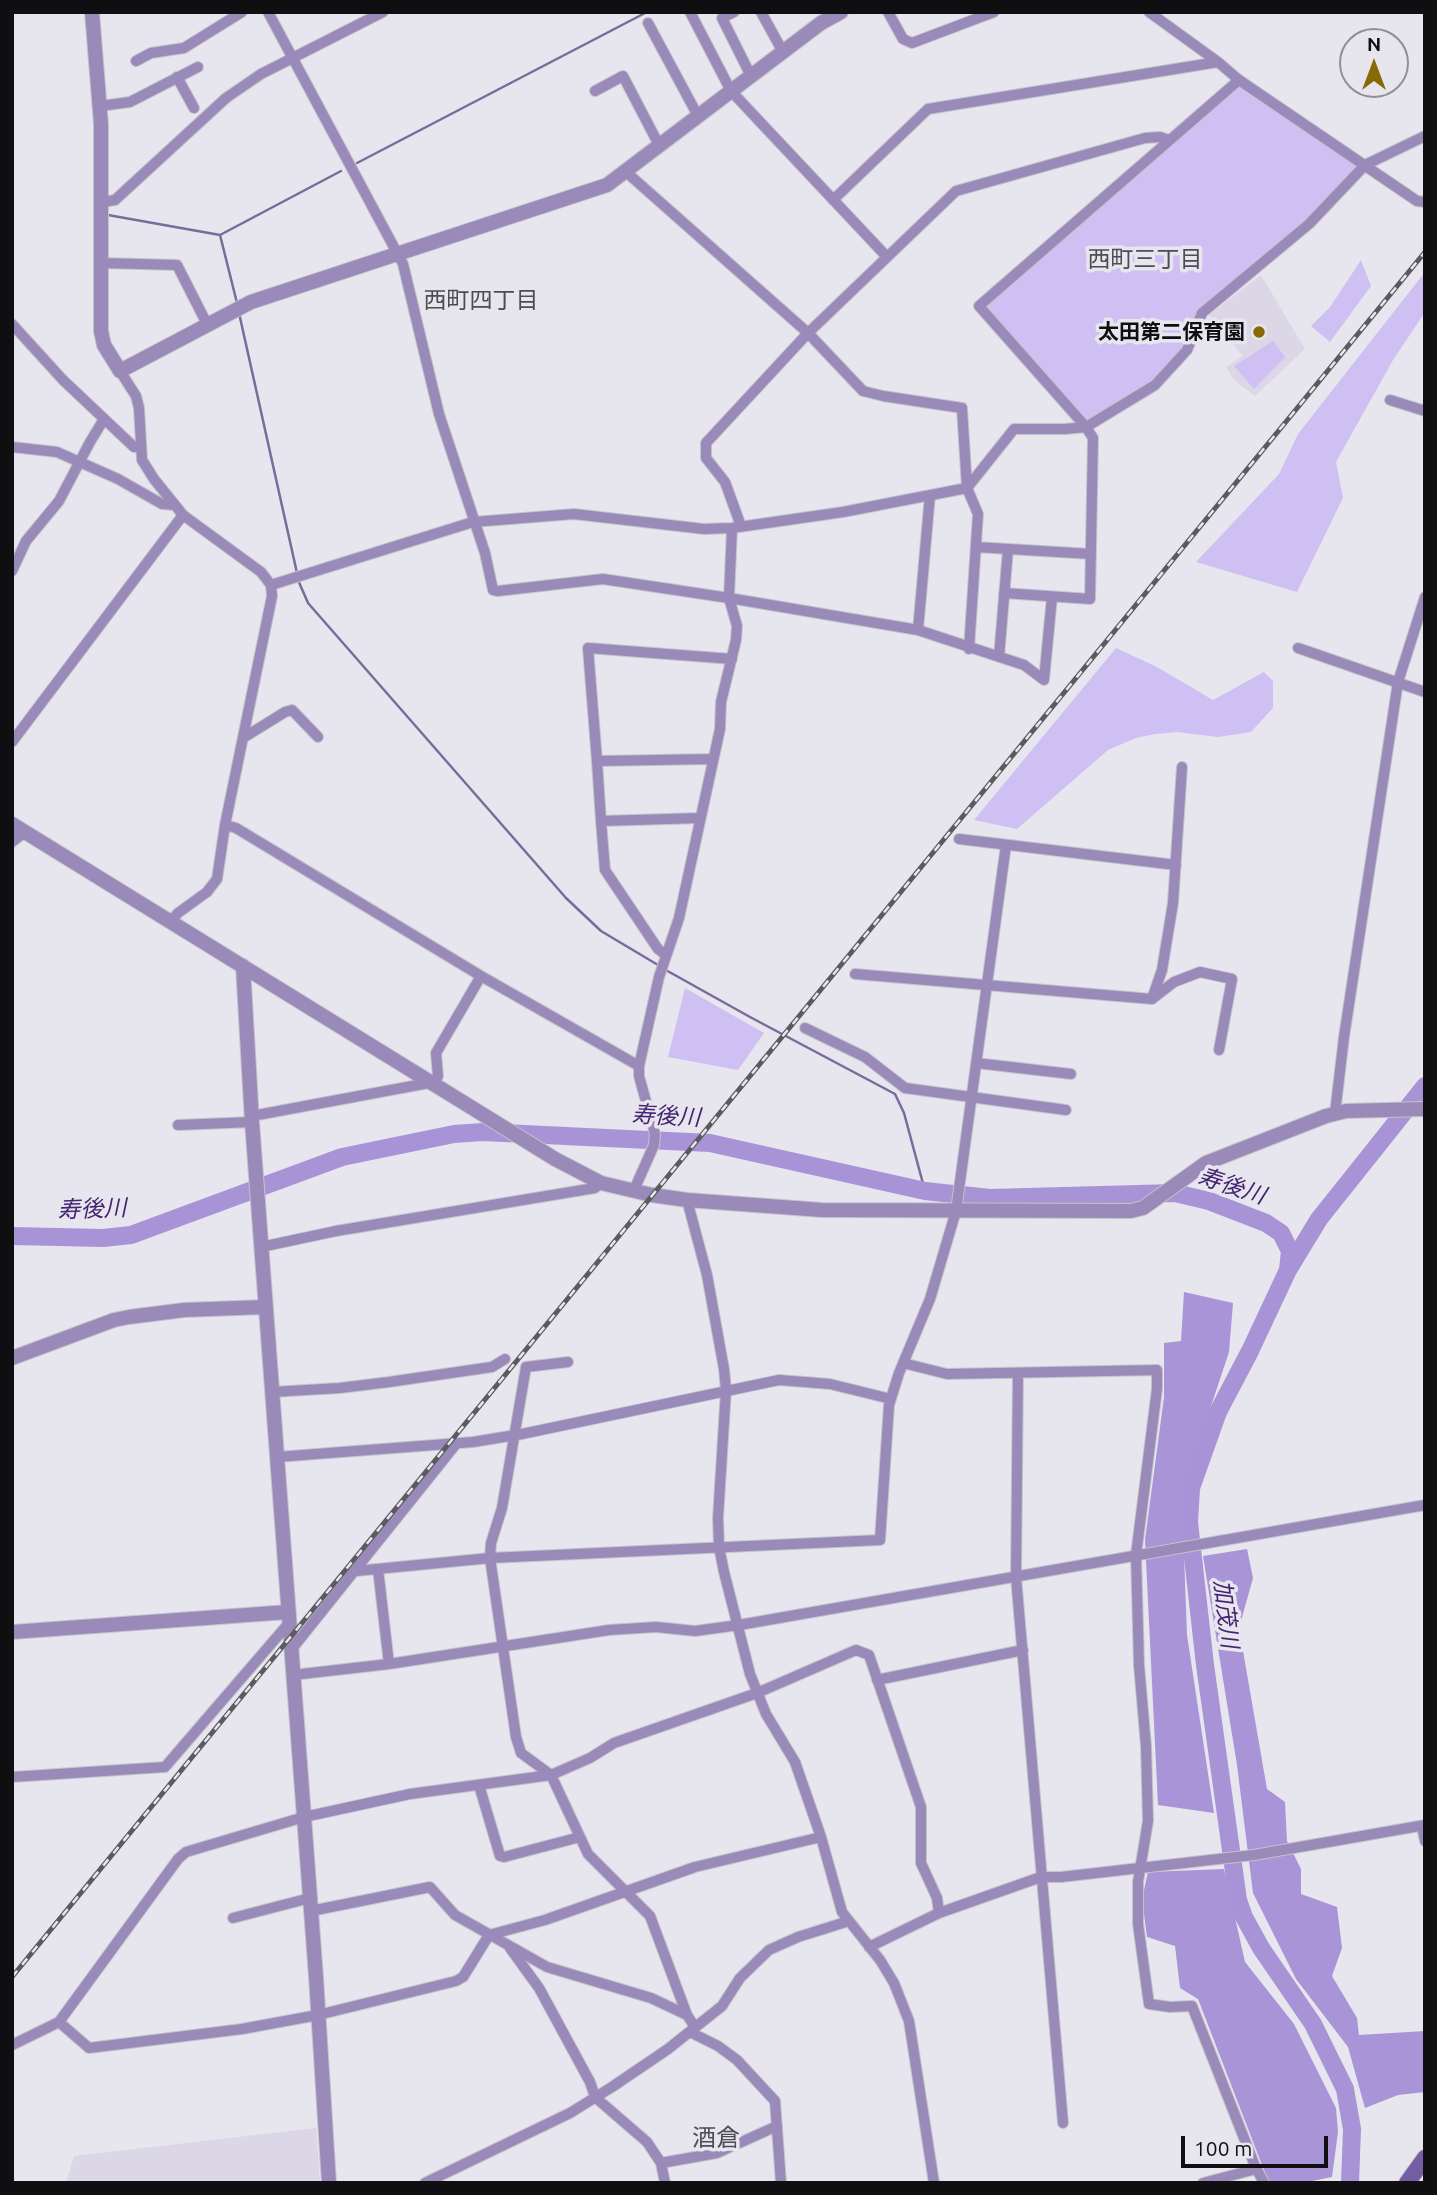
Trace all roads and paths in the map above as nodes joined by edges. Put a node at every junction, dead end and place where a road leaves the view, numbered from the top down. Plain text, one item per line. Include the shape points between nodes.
1 (92, 12) edge
2 (242, 12) edge
3 (268, 12) edge
4 (383, 12) edge
5 (690, 12) edge
6 (734, 12) edge
7 (761, 12) edge
8 (841, 12) edge
9 (888, 12) edge
10 (994, 12) edge
11 (1149, 12) edge
12 (648, 23) dead end
13 (783, 52) junction
14 (293, 58) junction
15 (136, 61) dead end
16 (1218, 62) junction
17 (198, 67) dead end
18 (751, 76) junction
19 (177, 77) junction
20 (1239, 80) junction
21 (595, 91) dead end
22 (731, 91) junction
23 (100, 106) junction
24 (194, 108) dead end
25 (698, 116) junction
26 (1425, 136) edge
27 (1169, 140) junction
28 (659, 145) junction
29 (1365, 165) junction
30 (625, 171) junction
31 (833, 200) junction
32 (102, 202) junction
33 (1425, 202) edge
34 (396, 254) junction
35 (887, 257) junction
36 (102, 263) junction
37 (12, 324) edge
38 (207, 324) junction
39 (808, 333) junction
40 (120, 371) junction
41 (1390, 400) dead end
42 (1425, 411) edge
43 (104, 419) junction
44 (1086, 427) junction
45 (12, 447) edge
46 (140, 447) junction
47 (80, 463) junction
48 (967, 488) junction
49 (930, 495) junction
50 (175, 505) junction
51 (183, 515) junction
52 (473, 522) junction
53 (736, 527) junction
54 (976, 547) junction
55 (1007, 549) junction
56 (1091, 554) junction
57 (12, 571) edge
58 (271, 585) junction
59 (1004, 593) junction
60 (1052, 597) junction
61 (1425, 597) edge
62 (729, 598) junction
63 (918, 631) junction
64 (1298, 648) dead end
65 (969, 649) junction
66 (999, 657) junction
67 (732, 659) junction
68 (1398, 682) junction
69 (1425, 692) edge
70 (318, 737) dead end
71 (243, 738) junction
72 (12, 742) edge
73 (712, 759) junction
74 (597, 761) junction
75 (1182, 767) dead end
76 (700, 818) junction
77 (601, 821) junction
78 (225, 825) junction
79 (19, 828) edge
80 (959, 839) dead end
81 (12, 842) edge
82 (1006, 845) junction
83 (1176, 865) junction
84 (171, 921) junction
85 (666, 957) junction
86 (243, 966) junction
87 (855, 974) dead end
88 (481, 976) junction
89 (987, 985) junction
90 (1152, 999) junction
91 (805, 1028) dead end
92 (1219, 1050) dead end
93 (976, 1063) junction
94 (639, 1066) junction
95 (1072, 1074) dead end
96 (434, 1082) junction
97 (971, 1099) junction
98 (1066, 1110) dead end
99 (1423, 1111) edge
100 (1335, 1113) junction
101 (252, 1119) junction
102 (178, 1125) dead end
103 (601, 1183) junction
104 (634, 1190) junction
105 (687, 1200) junction
106 (957, 1208) junction
107 (261, 1247) junction
108 (265, 1307) junction
109 (12, 1358) edge
110 (505, 1359) dead end
111 (568, 1362) dead end
112 (903, 1363) junction
113 (1018, 1373) junction
114 (726, 1390) junction
115 (272, 1392) junction
116 (891, 1399) junction
117 (516, 1434) junction
118 (456, 1444) junction
119 (277, 1457) junction
120 (1425, 1505) edge
121 (719, 1547) junction
122 (1136, 1555) junction
123 (490, 1558) junction
124 (378, 1569) junction
125 (356, 1571) junction
126 (1016, 1577) junction
127 (288, 1617) junction
128 (739, 1625) junction
129 (12, 1632) edge
130 (503, 1647) junction
131 (291, 1650) junction
132 (1023, 1650) junction
133 (389, 1664) junction
134 (293, 1675) junction
135 (877, 1681) junction
136 (757, 1693) junction
137 (551, 1775) junction
138 (12, 1777) edge
139 (478, 1785) junction
140 (304, 1817) junction
141 (1423, 1826) edge
142 (580, 1837) junction
143 (821, 1837) junction
144 (1425, 1841) edge
145 (1140, 1868) junction
146 (1041, 1877) junction
147 (628, 1892) junction
148 (310, 1904) junction
149 (939, 1913) junction
150 (233, 1918) dead end
151 (849, 1921) junction
152 (489, 1935) junction
153 (509, 1946) junction
154 (869, 1947) junction
155 (318, 2015) junction
156 (687, 2015) junction
157 (59, 2022) junction
158 (692, 2030) junction
159 (12, 2045) edge
160 (595, 2097) junction
161 (1063, 2123) dead end
162 (777, 2126) junction
163 (1425, 2158) edge
164 (661, 2163) junction
165 (1256, 2169) junction
166 (329, 2183) edge
167 (425, 2183) edge
168 (665, 2183) edge
169 (781, 2183) edge
170 (934, 2183) edge
171 (1203, 2183) edge
172 (1264, 2183) edge
173 (1407, 2183) edge

1 - 23 street
2 - 15 street via 184,47
3 - 14 street
4 - 14 street
5 - 22 street
6 - 18 street via 722,18
7 - 13 street
8 - 13 street
9 - 10 street via 904,39 912,43
11 - 16 street
12 - 25 street
13 - 18 street
14 - 32 street via 226,98 115,200
14 - 34 street
16 - 20 street
16 - 31 street via 928,109
17 - 19 street
18 - 22 street
19 - 23 street via 130,102
19 - 24 street
20 - 27 street
20 - 29 street
21 - 28 street via 623,76
22 - 25 street
22 - 31 street
23 - 32 street
25 - 28 street
26 - 29 street
27 - 35 street via 1145,138 956,191
27 - 44 street via 979,306
28 - 30 street
29 - 33 street
29 - 44 street via 1309,224 1202,313 1187,349 1155,385
30 - 34 street via 589,192
30 - 39 street
31 - 35 street
32 - 36 street
34 - 38 street via 238,308
34 - 52 street via 403,264 439,414
35 - 39 street
36 - 38 street via 177,265
36 - 40 street via 101,331
37 - 43 street
38 - 40 street
39 - 48 street via 863,391 962,408
39 - 53 street via 706,443 706,458 725,482
40 - 46 street via 136,396
41 - 42 street
43 - 46 street via 134,447
43 - 47 street
44 - 48 street via 1014,429
44 - 56 street via 1093,438
45 - 47 street via 57,452
46 - 50 street via 142,460
47 - 50 street via 162,505
47 - 57 street via 59,501 26,541
48 - 49 street
48 - 54 street via 978,514
49 - 53 street
49 - 63 street
50 - 51 street
51 - 58 street via 261,572
51 - 72 street
52 - 53 street via 574,514 704,529
52 - 58 street
52 - 62 street via 493,590 603,579
53 - 62 street
54 - 55 street
54 - 65 street
55 - 56 street
55 - 59 street
56 - 60 street via 1090,599
58 - 71 street
59 - 60 street
59 - 66 street
60 - 66 street via 1044,680 1024,665
61 - 68 street
62 - 63 street
62 - 67 street via 737,626
63 - 65 street
64 - 68 street
65 - 66 street
67 - 73 street
67 - 74 street via 588,648
68 - 69 street
68 - 100 street
70 - 71 street via 292,710
71 - 78 street
73 - 74 street
73 - 76 street
74 - 77 street
75 - 83 street
76 - 77 street
76 - 85 street
77 - 85 street via 605,870
78 - 84 street via 217,879
78 - 88 street
79 - 81 street
79 - 84 street
80 - 82 street
82 - 83 street
82 - 89 street
83 - 90 street via 1162,970
84 - 86 street
85 - 94 street
86 - 96 street
86 - 101 street
87 - 89 street
88 - 94 street
88 - 96 street via 436,1053 438,1076
89 - 90 street
89 - 93 street
90 - 92 street via 1174,982 1200,972 1232,979
91 - 97 street via 865,1057 905,1088
93 - 95 street
93 - 97 street
94 - 104 street via 655,1140
96 - 101 street
96 - 103 street
97 - 98 street
97 - 106 street
99 - 100 street
100 - 106 street via 1206,1163 1131,1212
101 - 102 street
101 - 107 street
103 - 104 street
103 - 107 street via 596,1188
104 - 105 street
105 - 106 street via 822,1210
105 - 114 street via 721,1345
106 - 112 street via 930,1299
107 - 108 street
108 - 109 street via 121,1318
108 - 115 street
110 - 115 street via 492,1367 389,1382
111 - 117 street via 526,1367
112 - 113 street via 947,1374
112 - 116 street
113 - 122 street via 1157,1370
113 - 126 street
114 - 116 street via 779,1380 830,1384
114 - 117 street
114 - 121 street
115 - 119 street
116 - 121 street via 880,1539
117 - 118 street
117 - 123 street
118 - 119 street
118 - 125 street
119 - 127 street
120 - 122 street
121 - 123 street
121 - 128 street
122 - 126 street
122 - 145 street via 1148,1821
123 - 124 street
123 - 130 street
124 - 125 street
124 - 133 street
125 - 131 street
126 - 128 street
126 - 132 street
127 - 129 street
127 - 131 street
127 - 138 street via 165,1768
128 - 130 street via 695,1631 656,1627 608,1630
128 - 136 street
130 - 133 street
130 - 137 street via 521,1753
131 - 134 street
132 - 135 street
132 - 146 street
133 - 134 street
134 - 140 street
135 - 136 street via 869,1655 856,1650
135 - 149 street via 921,1807 921,1863
136 - 137 street via 614,1743
136 - 143 street via 795,1762
137 - 139 street
137 - 142 street
139 - 140 street
139 - 142 street via 500,1856
140 - 148 street
140 - 157 street via 186,1852
141 - 144 street
141 - 145 street via 1254,1855
142 - 147 street via 588,1854
143 - 147 street via 695,1867
143 - 151 street via 842,1912
145 - 146 street
145 - 165 street via 1138,1924 1149,2004 1192,2006
146 - 149 street
146 - 161 street
147 - 152 street
147 - 156 street via 650,1916
148 - 150 street
148 - 152 street via 430,1887 455,1915
148 - 155 street
149 - 154 street
151 - 154 street
151 - 158 street via 769,1950 740,1978 722,2006
152 - 153 street
152 - 155 street via 463,1978
153 - 156 street via 547,1967 651,1998
153 - 160 street via 539,1988
154 - 170 street via 894,1983 909,2021
155 - 157 street via 89,2048
155 - 166 street
156 - 158 street
157 - 159 street
158 - 160 street
158 - 162 street via 737,2060 763,2085 775,2101
160 - 164 street via 647,2142
160 - 167 street
162 - 164 street via 717,2153
162 - 169 street
163 - 173 main road
164 - 168 street
165 - 171 street
165 - 172 street

